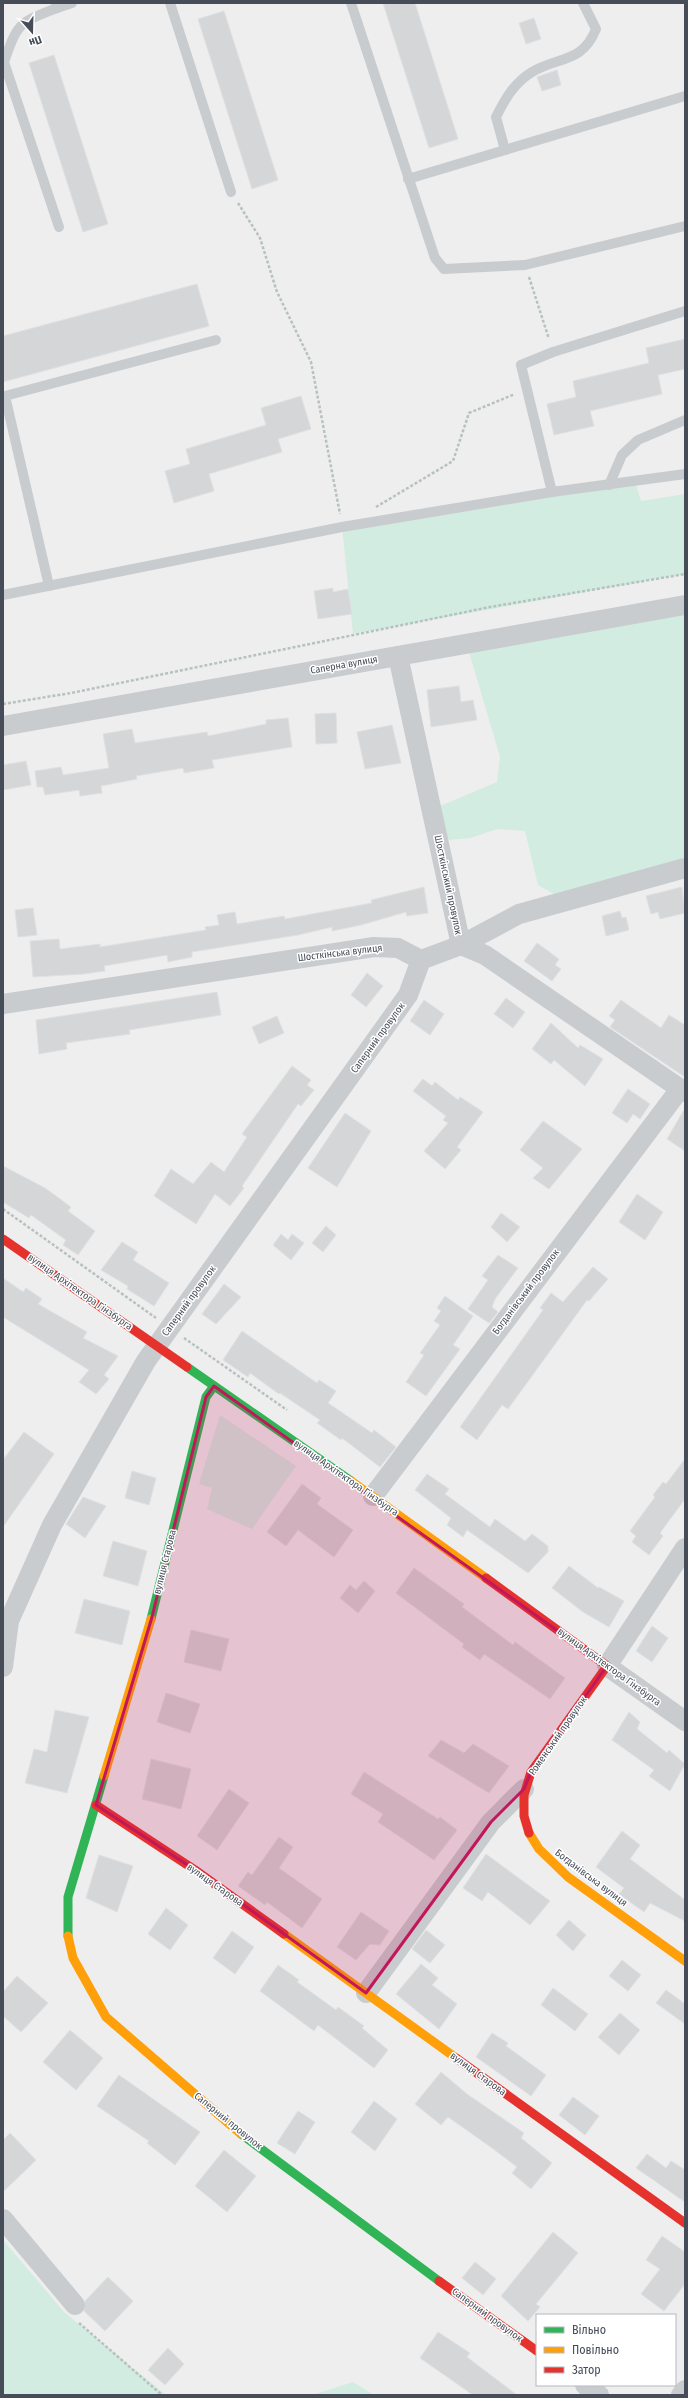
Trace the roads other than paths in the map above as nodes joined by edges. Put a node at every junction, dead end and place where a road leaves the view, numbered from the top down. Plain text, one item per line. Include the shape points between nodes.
1 (72, 3) edge
2 (170, 3) edge
3 (351, 3) edge
4 (583, 3) edge
5 (56, 5) edge
6 (685, 96) edge
7 (505, 150) junction
8 (408, 179) junction
9 (231, 192) road end
10 (685, 226) edge
11 (59, 227) dead end
12 (685, 311) edge
13 (216, 340) dead end
14 (685, 420) edge
15 (685, 474) edge
16 (609, 485) junction
17 (552, 492) junction
18 (49, 586) junction
19 (3, 595) edge
20 (685, 605) edge
21 (398, 656) junction
22 (3, 726) edge
23 (685, 868) edge
24 (461, 945) junction
25 (421, 960) junction
26 (3, 1004) edge
27 (682, 1090) edge
28 (3, 1238) edge
29 (157, 1345) junction
30 (214, 1386) junction
31 (373, 1496) junction
32 (685, 1548) edge
33 (6, 1621) edge
34 (607, 1666) junction
35 (3, 1667) edge
36 (685, 1721) edge
37 (524, 1789) junction
38 (96, 1805) junction
39 (685, 1960) edge
40 (366, 1993) junction
41 (3, 2219) edge
42 (685, 2223) edge
43 (74, 2303) road end
44 (536, 2350) edge
45 (586, 2386) edge
46 (685, 2390) edge
47 (599, 2395) edge
48 (681, 2395) edge

1 - 5 lane
2 - 9 lane
3 - 8 lane
4 - 7 lane via 596,29 591,41 572,57 534,71 518,82 506,97 496,117
5 - 11 lane via 24,21 13,36 4,62
6 - 7 lane
7 - 8 lane
8 - 10 lane via 435,258 444,269 526,265
12 - 17 lane via 553,352 521,366
13 - 18 lane via 5,396
14 - 16 lane via 638,440 622,455
15 - 16 lane
16 - 17 lane
17 - 18 lane via 342,527
18 - 19 lane
20 - 21 street, Саперна вулиця
21 - 22 street, Саперна вулиця
21 - 24 street, Шосткінський провулок
23 - 24 street via 519,914
24 - 25 street
24 - 27 street, Шосткінський провулок via 485,955
25 - 26 street, Шосткінська вулиця via 398,948 374,947
25 - 29 street, Саперний провулок via 408,996
27 - 31 street, Богданівський провулок
28 - 29 street, вулиця Архітектора Гінзбурга
29 - 30 street, вулиця Архітектора Гінзбурга
29 - 33 street, Саперний провулок via 52,1525
30 - 31 street, вулиця Архітектора Гінзбурга
30 - 38 street, вулиця Старова via 206,1397 152,1617
31 - 34 street, вулиця Архітектора Гінзбурга
32 - 34 street, Роменський провулок
33 - 35 street, Саперний провулок
34 - 36 street, вулиця Архітектора Гінзбурга
34 - 37 street, Роменський провулок via 531,1772
37 - 39 street, Богданівська вулиця via 522,1809 526,1829 546,1858 557,1869
37 - 40 street, Роменський провулок via 491,1822
38 - 40 street, вулиця Старова via 195,1870
38 - 44 street, Саперний провулок via 68,1898 66,1929 73,1958 106,2017 231,2126 369,2230
40 - 42 street, вулиця Старова
41 - 43 street
45 - 47 street
46 - 48 street

